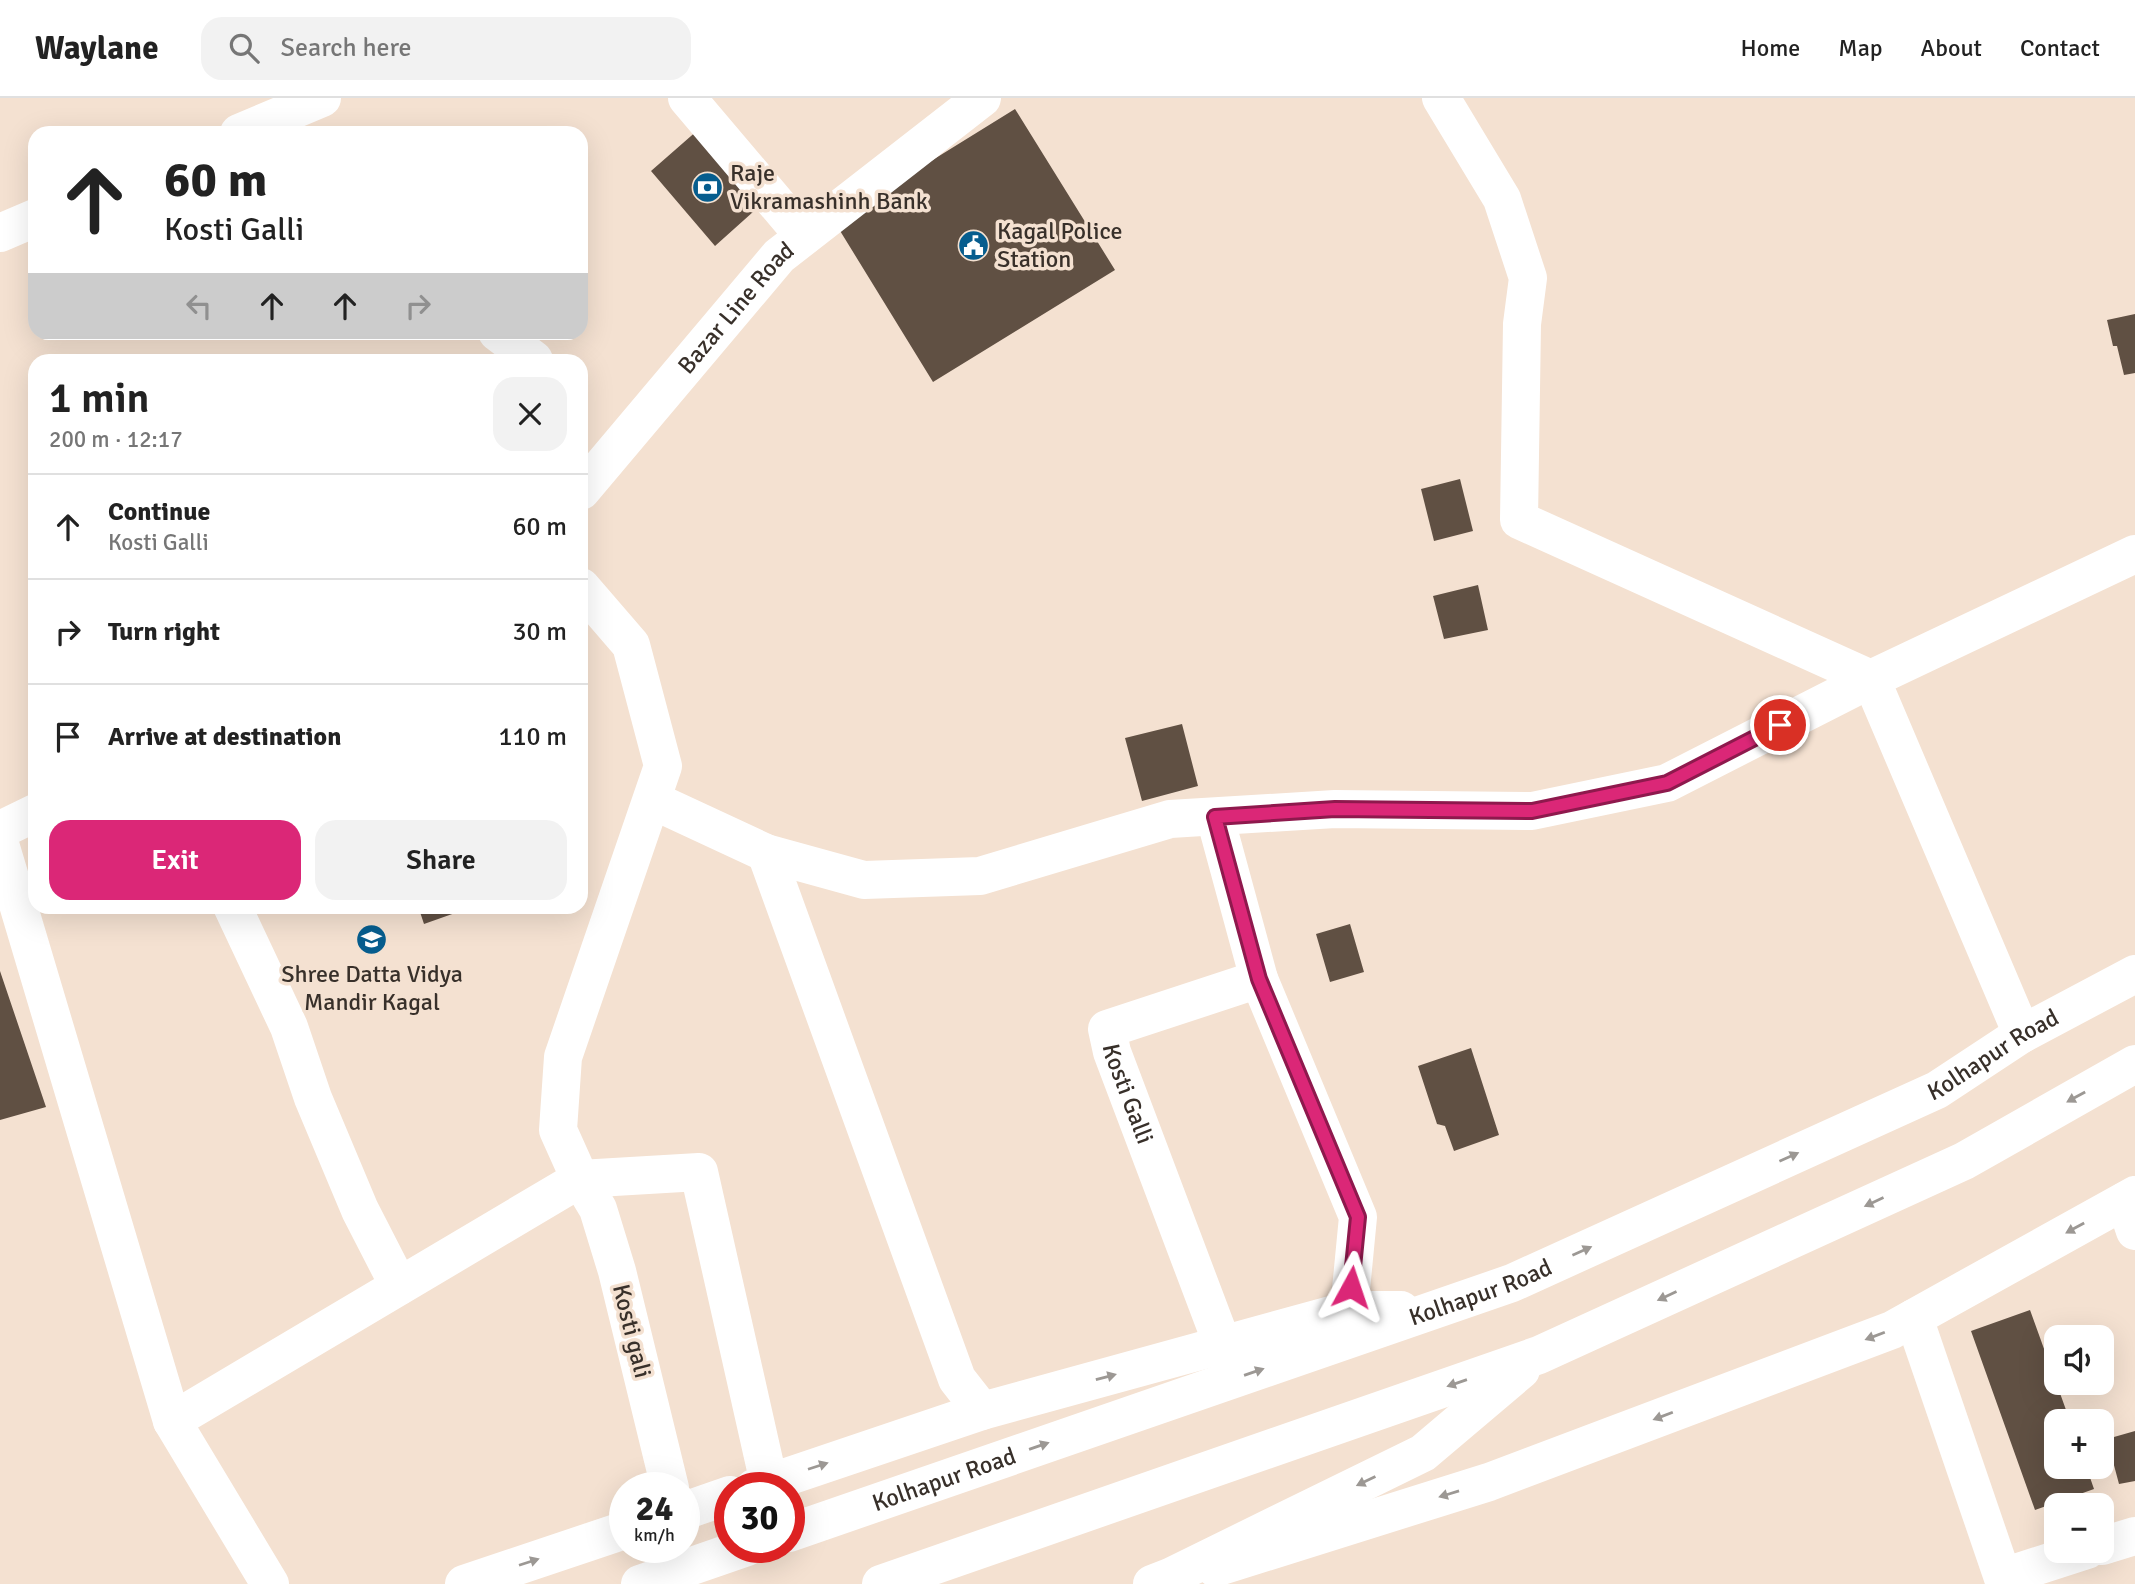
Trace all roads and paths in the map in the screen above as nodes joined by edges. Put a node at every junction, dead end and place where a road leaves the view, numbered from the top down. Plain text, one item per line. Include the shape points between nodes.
1 (322, 98) edge
2 (687, 98) edge
3 (982, 98) edge
4 (1441, 98) edge
5 (256, 126) edge
6 (28, 221) edge
7 (0, 233) edge
8 (804, 236) junction
9 (508, 340) edge
10 (526, 354) edge
11 (588, 483) edge
12 (2135, 554) edge
13 (588, 595) edge
14 (1871, 679) junction
15 (652, 800) junction
16 (28, 816) edge
17 (1215, 817) junction
18 (0, 830) edge
19 (0, 844) edge
20 (766, 853) junction
21 (236, 914) edge
22 (2135, 974) edge
23 (1259, 979) junction
24 (2022, 1034) junction
25 (2135, 1064) edge
26 (580, 1179) junction
27 (2132, 1209) edge
28 (399, 1286) junction
29 (1435, 1310) junction
30 (1349, 1311) junction
31 (1914, 1318) junction
32 (1223, 1346) junction
33 (1539, 1354) junction
34 (982, 1411) junction
35 (172, 1421) junction
36 (666, 1472) edge
37 (758, 1472) edge
38 (800, 1472) edge
39 (805, 1527) edge
40 (609, 1535) edge
41 (2135, 1536) edge
42 (2114, 1542) edge
43 (714, 1558) edge
44 (2051, 1563) edge
45 (2004, 1580) edge
46 (270, 1584) edge
47 (464, 1584) edge
48 (640, 1584) edge
49 (881, 1584) edge
50 (1152, 1584) edge
51 (1163, 1584) edge

1 - 5 main road
2 - 8 main road
3 - 8 main road, Bazar Line Road
4 - 14 main road via 1502,199 1528,278 1522,324 1519,520
6 - 7 main road
8 - 11 main road, Bazar Line Road via 779,256
9 - 10 main road
12 - 14 main road
13 - 15 main road, Kosti gali via 631,645 663,765
14 - 17 main road via 1667,783 1532,811 1335,809
14 - 24 main road
15 - 20 main road
15 - 26 main road, Kosti gali via 564,1057 558,1130
16 - 18 main road
17 - 20 main road via 1170,820 980,876 864,880
17 - 23 main road
19 - 35 main road
20 - 34 main road via 957,1380
21 - 28 main road via 289,1027 360,1210
22 - 24 main road, Kolhapur Road
23 - 30 main road via 1358,1217
23 - 32 main road, Kosti Galli via 1107,1029
29 -> 24 main road, Kolhapur Road via 1512,1283 1937,1090
25 -> 33 main road via 1964,1161
26 - 28 main road
26 - 36 main road, Kosti gali via 598,1209 617,1271
26 - 37 main road via 699,1172
27 -> 31 main road
28 - 35 main road
29 - 30 main road
39 -> 29 main road, Kolhapur Road
30 - 32 main road
31 - 45 main road
31 -> 51 main road via 1489,1482
34 -> 32 main road
33 -> 49 main road
33 -> 50 main road via 1423,1453
38 -> 34 main road
35 - 46 main road
47 -> 40 main road
41 - 42 main road
43 - 48 main road
44 - 45 main road

